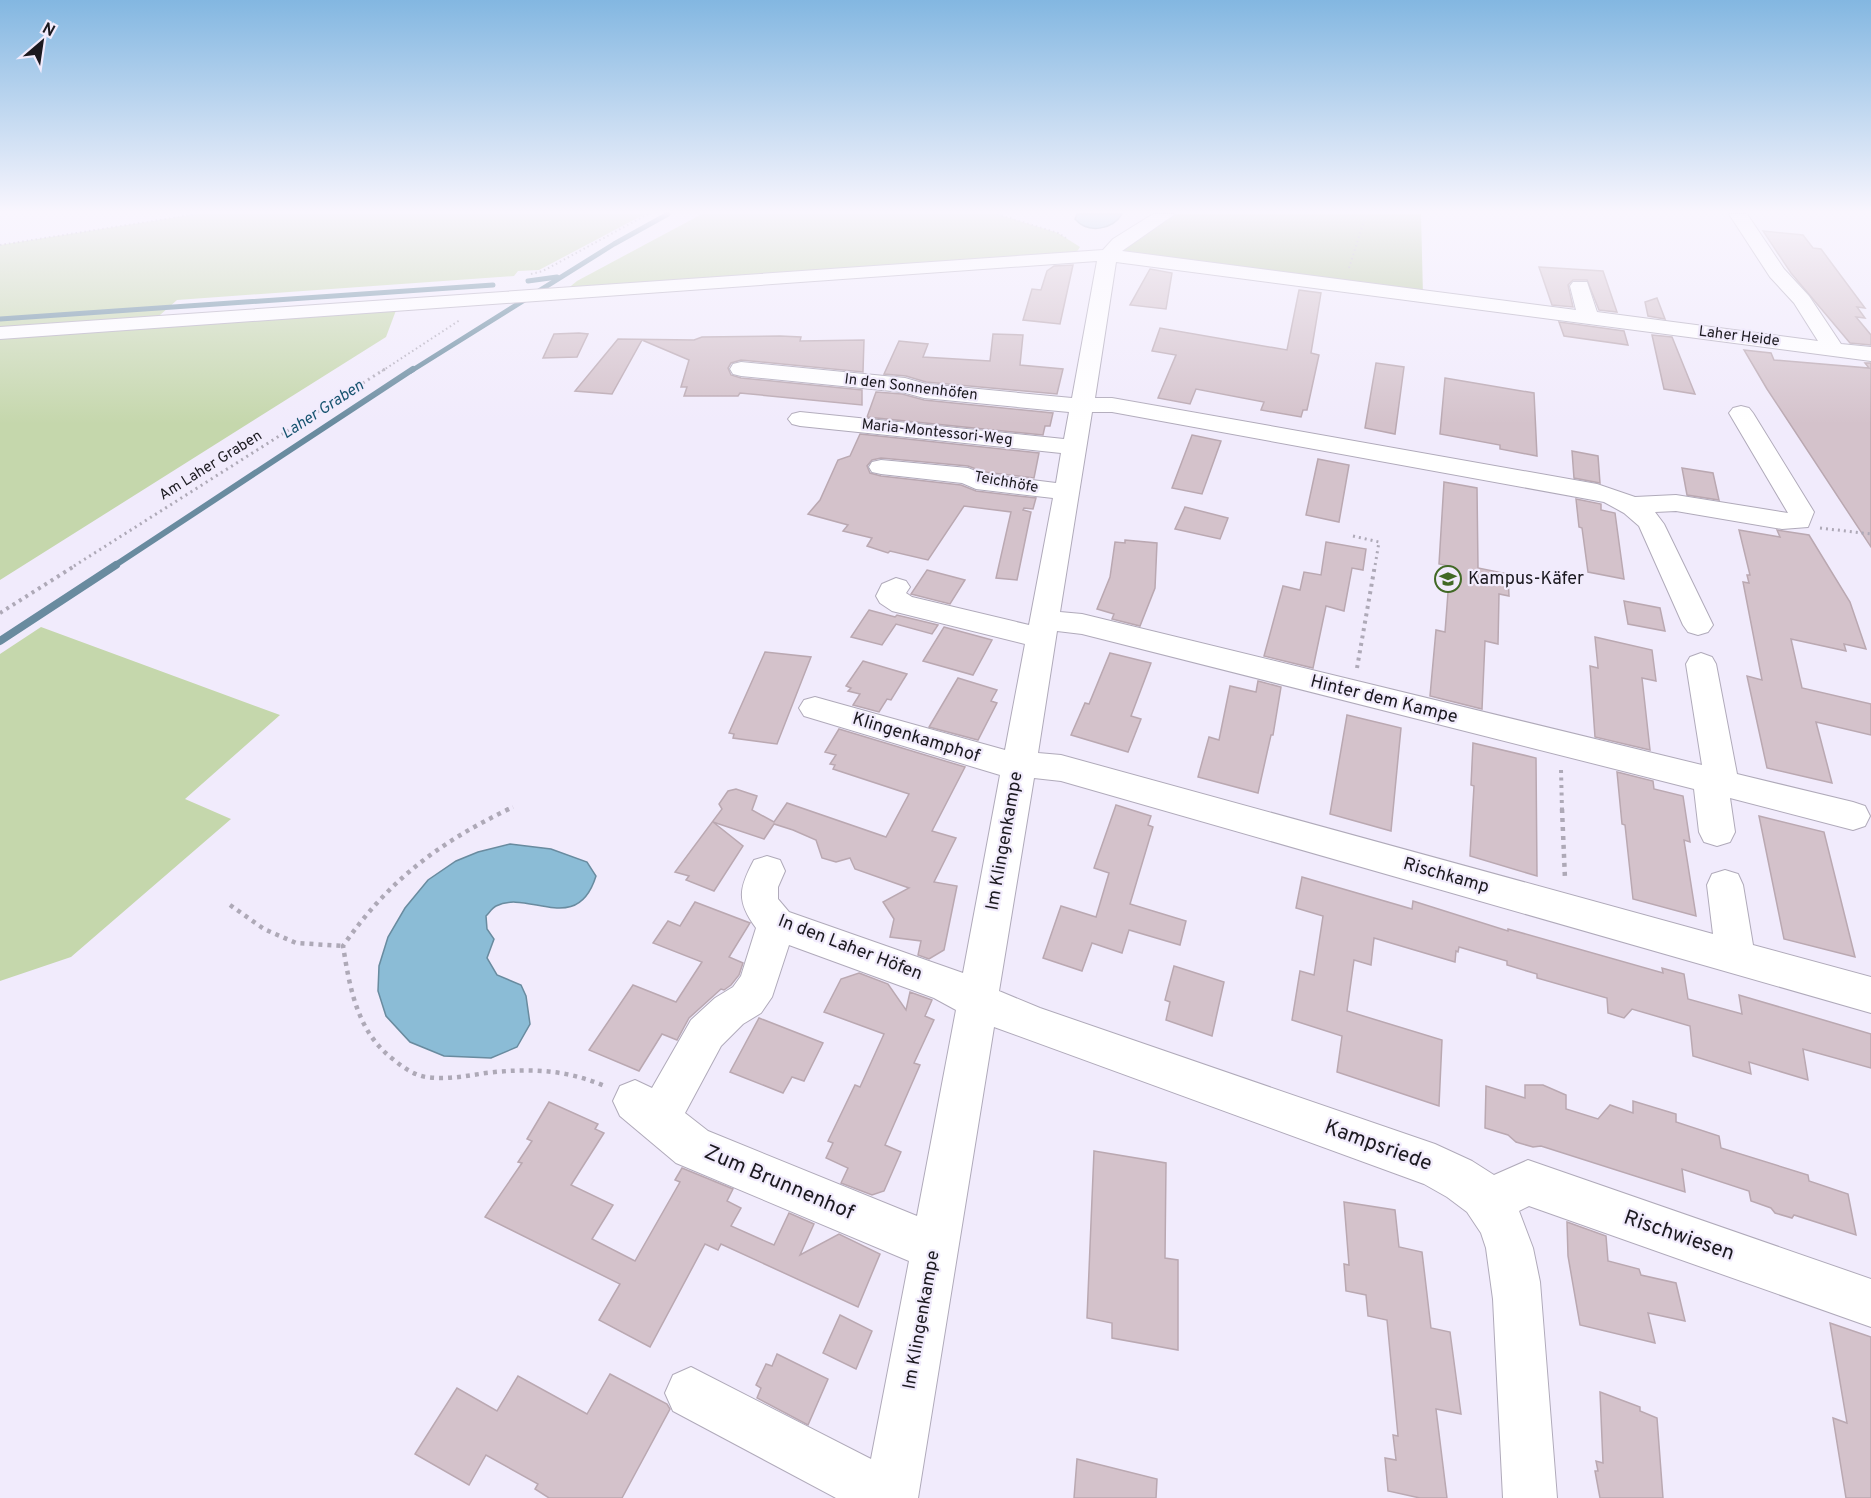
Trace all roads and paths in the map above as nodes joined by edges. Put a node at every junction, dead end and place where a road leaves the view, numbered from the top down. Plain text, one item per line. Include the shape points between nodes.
1 (515, 284) edge
2 (684, 284) edge
3 (1103, 284) edge
4 (1334, 284) edge
5 (1787, 284) edge
6 (1343, 285) joint
7 (1580, 286) dead end
8 (501, 297) junction
9 (1588, 317) junction
10 (462, 318) dead end
11 (0, 333) edge
12 (1834, 349) junction
13 (1871, 354) edge
14 (741, 369) dead end
15 (1082, 405) junction
16 (1741, 413) dead end
17 (800, 419) dead end
18 (957, 435) junction
19 (1074, 447) junction
20 (881, 467) dead end
21 (945, 474) junction
22 (1067, 492) junction
23 (1633, 505) junction
24 (1799, 521) junction
25 (1871, 534) edge
26 (1353, 536) dead end
27 (896, 587) dead end
28 (0, 613) edge
29 (1698, 625) dead end
30 (1043, 628) junction
31 (1701, 664) dead end
32 (1352, 692) junction
33 (814, 708) dead end
34 (1560, 745) junction
35 (1019, 764) junction
36 (1716, 782) junction
37 (513, 807) dead end
38 (1853, 816) dead end
39 (1717, 832) dead end
40 (767, 871) dead end
41 (1725, 885) dead end
42 (230, 905) dead end
43 (1566, 909) junction
44 (776, 924) junction
45 (343, 946) junction
46 (1735, 957) junction
47 (1871, 995) edge
48 (977, 1001) junction
49 (646, 1110) junction
50 (1488, 1201) junction
51 (936, 1244) junction
52 (1871, 1303) edge
53 (691, 1393) dead end
54 (891, 1498) edge
55 (1530, 1498) edge

1 - 8 path
2 - 8 street, Laher Heide
3 - 15 street, Im Klingenkampe
4 - 6 street, Laher Heide
5 - 12 street
6 - 9 street, Laher Heide
7 - 9 street
8 - 11 street
9 - 12 street, Laher Heide
10 - 28 path, Am Laher Graben
12 - 13 street, Laher Heide
14 - 15 street, In den Sonnenhöfen
15 - 19 street, Im Klingenkampe
15 - 23 street via 1112,405 1597,492
16 - 24 street via 1801,512
17 - 18 street, Maria-Montessori-Weg
18 - 19 street, Maria-Montessori-Weg
18 - 21 street
19 - 22 street, Im Klingenkampe
20 - 21 street, Teichhöfe
21 - 22 street, Teichhöfe
22 - 30 street, Im Klingenkampe
23 - 24 street via 1676,503
23 - 29 street via 1651,524
24 - 25 path via 1815,527
26 - 32 path via 1379,542
27 - 30 street, Hinter dem Kampe via 890,596 902,604 1008,631
30 - 32 street, Hinter dem Kampe via 1082,624
30 - 35 street, Im Klingenkampe
31 - 36 street
32 - 34 street, Hinter dem Kampe
33 - 35 street, Klingenkamphof via 998,762
34 - 36 street, Hinter dem Kampe
34 - 43 path
35 - 43 street, Rischkamp via 1061,768
35 - 48 street, Im Klingenkampe
36 - 38 street, Hinter dem Kampe
36 - 39 street
37 - 45 path via 441,844 410,868 380,895
40 - 44 street, In den Laher Höfen via 758,886 761,908
41 - 46 street
42 - 45 path via 264,929 297,943
43 - 46 street, Rischkamp
44 - 48 street, In den Laher Höfen via 948,985
44 - 49 street via 758,984 747,1000 706,1033
45 - 49 path via 350,990 364,1030 387,1056 418,1076 452,1078 549,1068 590,1078
46 - 47 street, Rischkamp
48 - 50 street, Kampsriede via 1436,1166 1467,1183
48 - 51 street, Im Klingenkampe
49 - 51 street, Zum Brunnenhof via 692,1147 906,1237
50 - 52 street, Rischwiesen via 1528,1183
50 - 55 street, Kampsriede via 1504,1230 1513,1260 1526,1398
51 - 54 street, Im Klingenkampe
53 - 54 street

